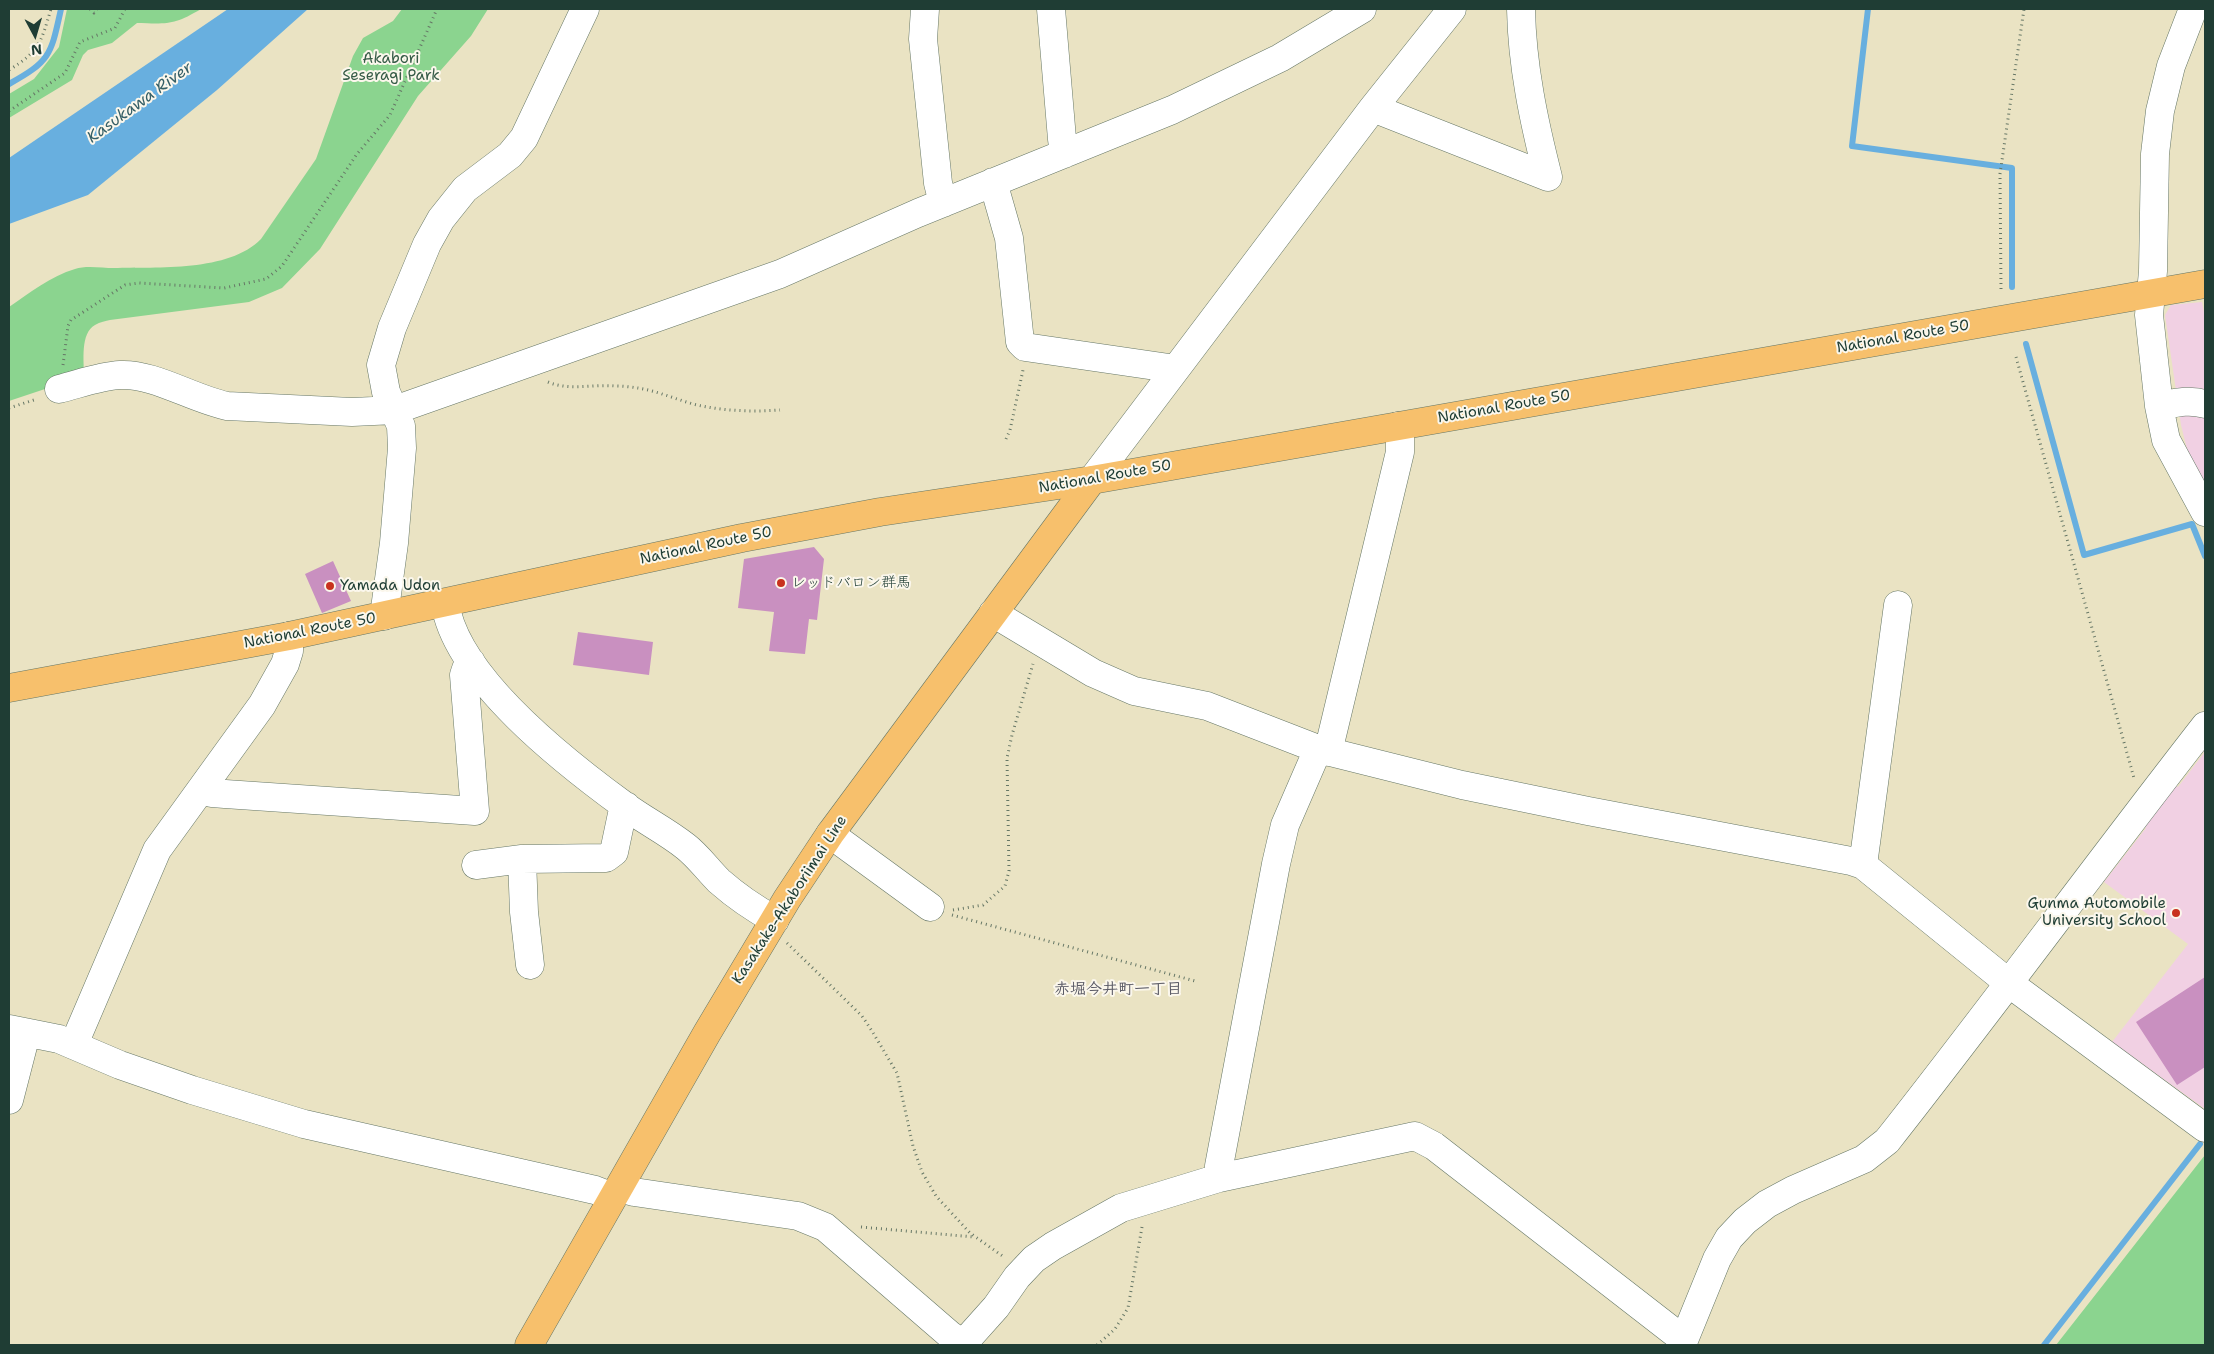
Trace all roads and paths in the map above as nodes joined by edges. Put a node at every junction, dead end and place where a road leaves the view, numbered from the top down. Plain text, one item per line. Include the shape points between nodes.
1 (51, 9) edge
2 (90, 9) edge
3 (97, 9) edge
4 (125, 9) edge
5 (437, 9) edge
6 (585, 9) edge
7 (925, 9) edge
8 (1051, 9) edge
9 (1362, 9) edge
10 (1452, 9) edge
11 (1521, 9) edge
12 (2024, 9) edge
13 (2193, 9) edge
14 (9, 70) edge
15 (1373, 108) junction
16 (9, 111) edge
17 (1064, 154) junction
18 (993, 182) junction
19 (943, 203) junction
20 (2205, 284) edge
21 (2001, 290) dead end
22 (2151, 294) junction
23 (1025, 347) junction
24 (2016, 357) dead end
25 (529, 363) junction
26 (1176, 369) junction
27 (60, 389) junction
28 (2205, 404) edge
29 (2159, 406) junction
30 (9, 408) edge
31 (395, 410) junction
32 (780, 410) dead end
33 (1398, 426) junction
34 (1006, 439) dead end
35 (1092, 480) junction
36 (2205, 512) edge
37 (445, 603) junction
38 (1898, 605) dead end
39 (993, 613) junction
40 (384, 616) junction
41 (289, 636) junction
42 (1042, 642) junction
43 (471, 662) junction
44 (9, 688) edge
45 (2205, 726) edge
46 (1323, 751) junction
47 (203, 788) junction
48 (2146, 801) junction
49 (626, 806) junction
50 (830, 834) junction
51 (522, 859) junction
52 (476, 865) dead end
53 (1863, 865) junction
54 (930, 906) junction
55 (772, 924) junction
56 (530, 965) dead end
57 (1195, 981) dead end
58 (2010, 984) junction
59 (19, 1031) edge
60 (74, 1044) junction
61 (9, 1100) edge
62 (2205, 1128) edge
63 (1220, 1178) junction
64 (616, 1192) junction
65 (1146, 1200) junction
66 (825, 1227) junction
67 (975, 1237) junction
68 (1024, 1269) junction
69 (1683, 1343) edge
70 (528, 1345) edge
71 (964, 1345) edge
72 (1097, 1345) edge

1 - 14 path via 42,39 29,58
2 - 3 path via 94,13
4 - 16 path via 116,28 80,42 65,73
5 - 27 path via 390,115 357,154 282,266 266,279 224,288 125,285 72,320 68,326
6 - 31 street via 524,138 510,155 465,189 427,244 392,328 381,365 386,392
7 - 19 street via 923,39 938,183
8 - 17 street
9 - 17 street via 1280,58 1172,110
10 - 15 street
11 - 15 street via 1531,109 1548,177
12 - 21 path via 2000,174
13 - 22 street via 2171,66 2160,111 2155,154
15 - 26 street
17 - 18 street
18 - 19 street
18 - 23 street via 1009,238 1020,342
19 - 25 street via 780,274
20 - 22 main road, National Route 50
22 - 29 street via 2149,315
22 - 33 main road, National Route 50
23 - 26 street
23 - 34 path via 1026,358
24 - 48 path via 2134,778
25 - 31 street
25 - 32 path via 538,378 556,386 641,388 719,409
26 - 35 street
27 - 30 path
27 - 31 street via 120,374 147,377 227,406 352,412
28 - 29 street via 2183,401
29 - 36 street via 2166,440
31 - 40 street via 401,426 402,448
33 - 35 main road, National Route 50
33 - 46 street via 1400,452
35 - 37 main road, National Route 50 via 880,512 779,531
35 - 39 main road, Kasakake-Akaboriimai Line
37 - 40 main road, National Route 50
37 - 43 street via 453,633
38 - 53 street
39 - 42 street
39 - 50 main road, Kasakake-Akaboriimai Line
40 - 41 main road, National Route 50
41 - 44 main road, National Route 50
41 - 47 street via 285,664 262,705
42 - 46 street via 1093,673 1134,691 1207,706
42 - 54 path via 1034,658 1007,758 1009,871 1005,886 983,905 956,910
43 - 47 street via 464,675 475,811 212,793
43 - 49 street via 515,716
45 - 48 street
46 - 53 street via 1540,801
46 - 63 street via 1285,825 1218,1166
47 - 60 street via 154,855
48 - 58 street
49 - 51 street via 611,856
49 - 55 street via 698,857 720,881
50 - 54 street
50 - 55 main road, Kasakake-Akaboriimai Line
51 - 52 street
51 - 56 street
53 - 58 street
54 - 57 path via 959,918
55 - 64 main road, Kasakake-Akaboriimai Line
55 - 67 path via 862,1016 872,1031 897,1073 912,1146 922,1172 936,1196
58 - 62 street
58 - 69 street via 1887,1141 1864,1159 1767,1204 1729,1238 1717,1259
59 - 60 street
59 - 61 street
60 - 64 street via 147,1075 304,1124
63 - 65 street
63 - 69 street via 1415,1136 1434,1146
64 - 66 street via 798,1216
64 - 70 main road, Kasakake-Akaboriimai Line
65 - 68 street via 1121,1208 1053,1246
65 - 72 path via 1128,1308 1115,1329
66 - 67 path via 843,1225
66 - 71 street
67 - 68 path
68 - 71 street

